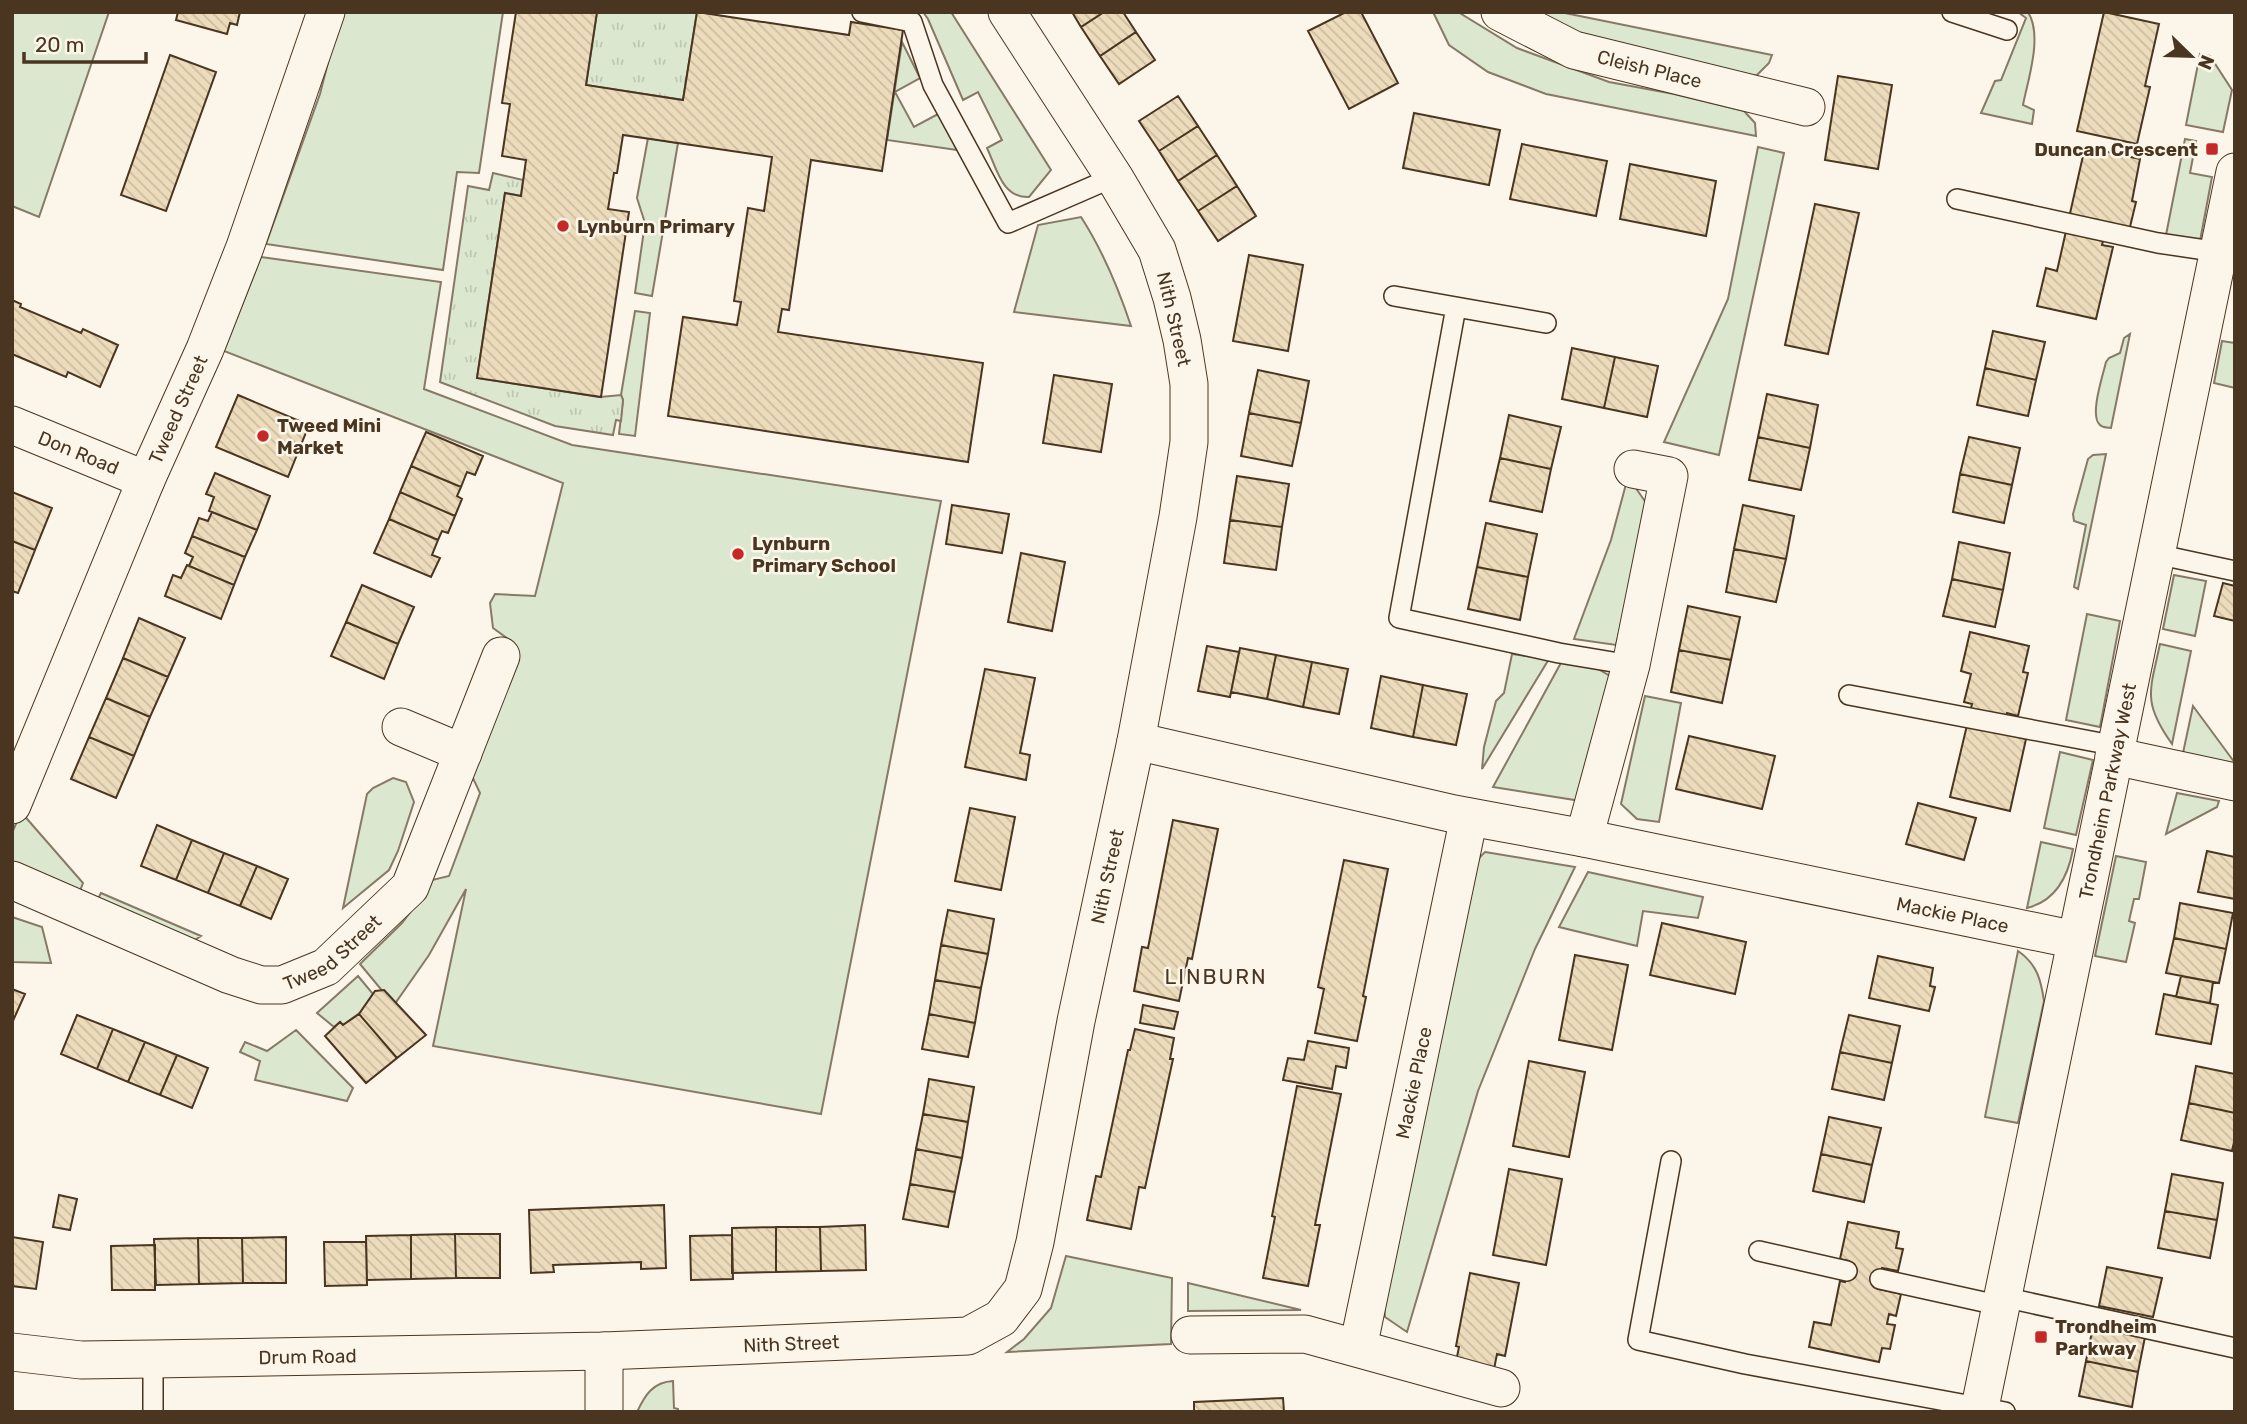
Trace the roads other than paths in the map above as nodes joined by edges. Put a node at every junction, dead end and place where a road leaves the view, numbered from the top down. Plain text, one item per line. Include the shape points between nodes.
1 (326, 12) edge
2 (862, 12) edge
3 (1007, 12) edge
4 (1500, 12) edge
5 (1952, 12) edge
6 (2007, 30) dead end
7 (1806, 107) dead end
8 (1114, 177) junction
9 (2233, 184) edge
10 (1956, 199) dead end
11 (2219, 252) junction
12 (1394, 296) dead end
13 (1456, 307) junction
14 (1546, 323) dead end
15 (12, 425) edge
16 (1633, 469) dead end
17 (146, 480) junction
18 (2156, 554) junction
19 (2235, 571) edge
20 (501, 656) dead end
21 (1631, 665) junction
22 (1849, 695) dead end
23 (401, 727) dead end
24 (1136, 741) junction
25 (2115, 751) junction
26 (463, 753) junction
27 (2235, 782) edge
28 (13, 802) edge
29 (1469, 817) junction
30 (1584, 838) junction
31 (12, 880) edge
32 (2076, 940) junction
33 (1671, 1161) dead end
34 (1759, 1251) dead end
35 (1847, 1271) dead end
36 (1880, 1279) dead end
37 (2002, 1301) junction
38 (1190, 1335) dead end
39 (1358, 1348) junction
40 (2235, 1348) edge
41 (604, 1351) junction
42 (12, 1352) edge
43 (153, 1359) junction
44 (1501, 1388) dead end
45 (1988, 1410) edge
46 (153, 1412) edge
47 (604, 1412) edge

1 - 17 street, Tweed Street via 246,247
2 - 8 lane via 912,22 933,85 1008,223
3 - 8 street, Nith Street
4 - 7 street, Cleish Place via 1574,50
5 - 6 lane
8 - 24 street, Nith Street via 1157,250 1189,384 1186,467
9 - 11 street, Trondheim Parkway West
10 - 11 lane
11 - 18 street, Trondheim Parkway West
12 - 13 lane
13 - 14 lane
13 - 21 lane via 1399,618
15 - 17 street, Don Road
16 - 21 street via 1683,479
17 - 28 street, Tweed Street
18 - 19 lane
18 - 25 street, Trondheim Parkway West
20 - 26 street, Tweed Street
21 - 30 street
22 - 25 lane
23 - 26 street
24 - 29 street, Mackie Place
24 - 41 street, Nith Street via 1035,1242 1023,1289 1001,1318 968,1336
25 - 27 street
25 - 32 street, Trondheim Parkway West
26 - 31 street, Tweed Street via 410,887 326,967 282,985 261,985 230,975
29 - 30 street, Mackie Place
29 - 39 street, Mackie Place
30 - 32 street, Mackie Place
32 - 37 street, Trondheim Parkway West
33 - 45 lane via 1638,1340
34 - 35 lane
36 - 37 lane
37 - 40 lane
37 - 45 street, Trondheim Parkway West
38 - 39 street via 1305,1334
39 - 44 street
41 - 43 street, Drum Road
41 - 47 street
42 - 43 street, Drum Road via 81,1360
43 - 46 lane

